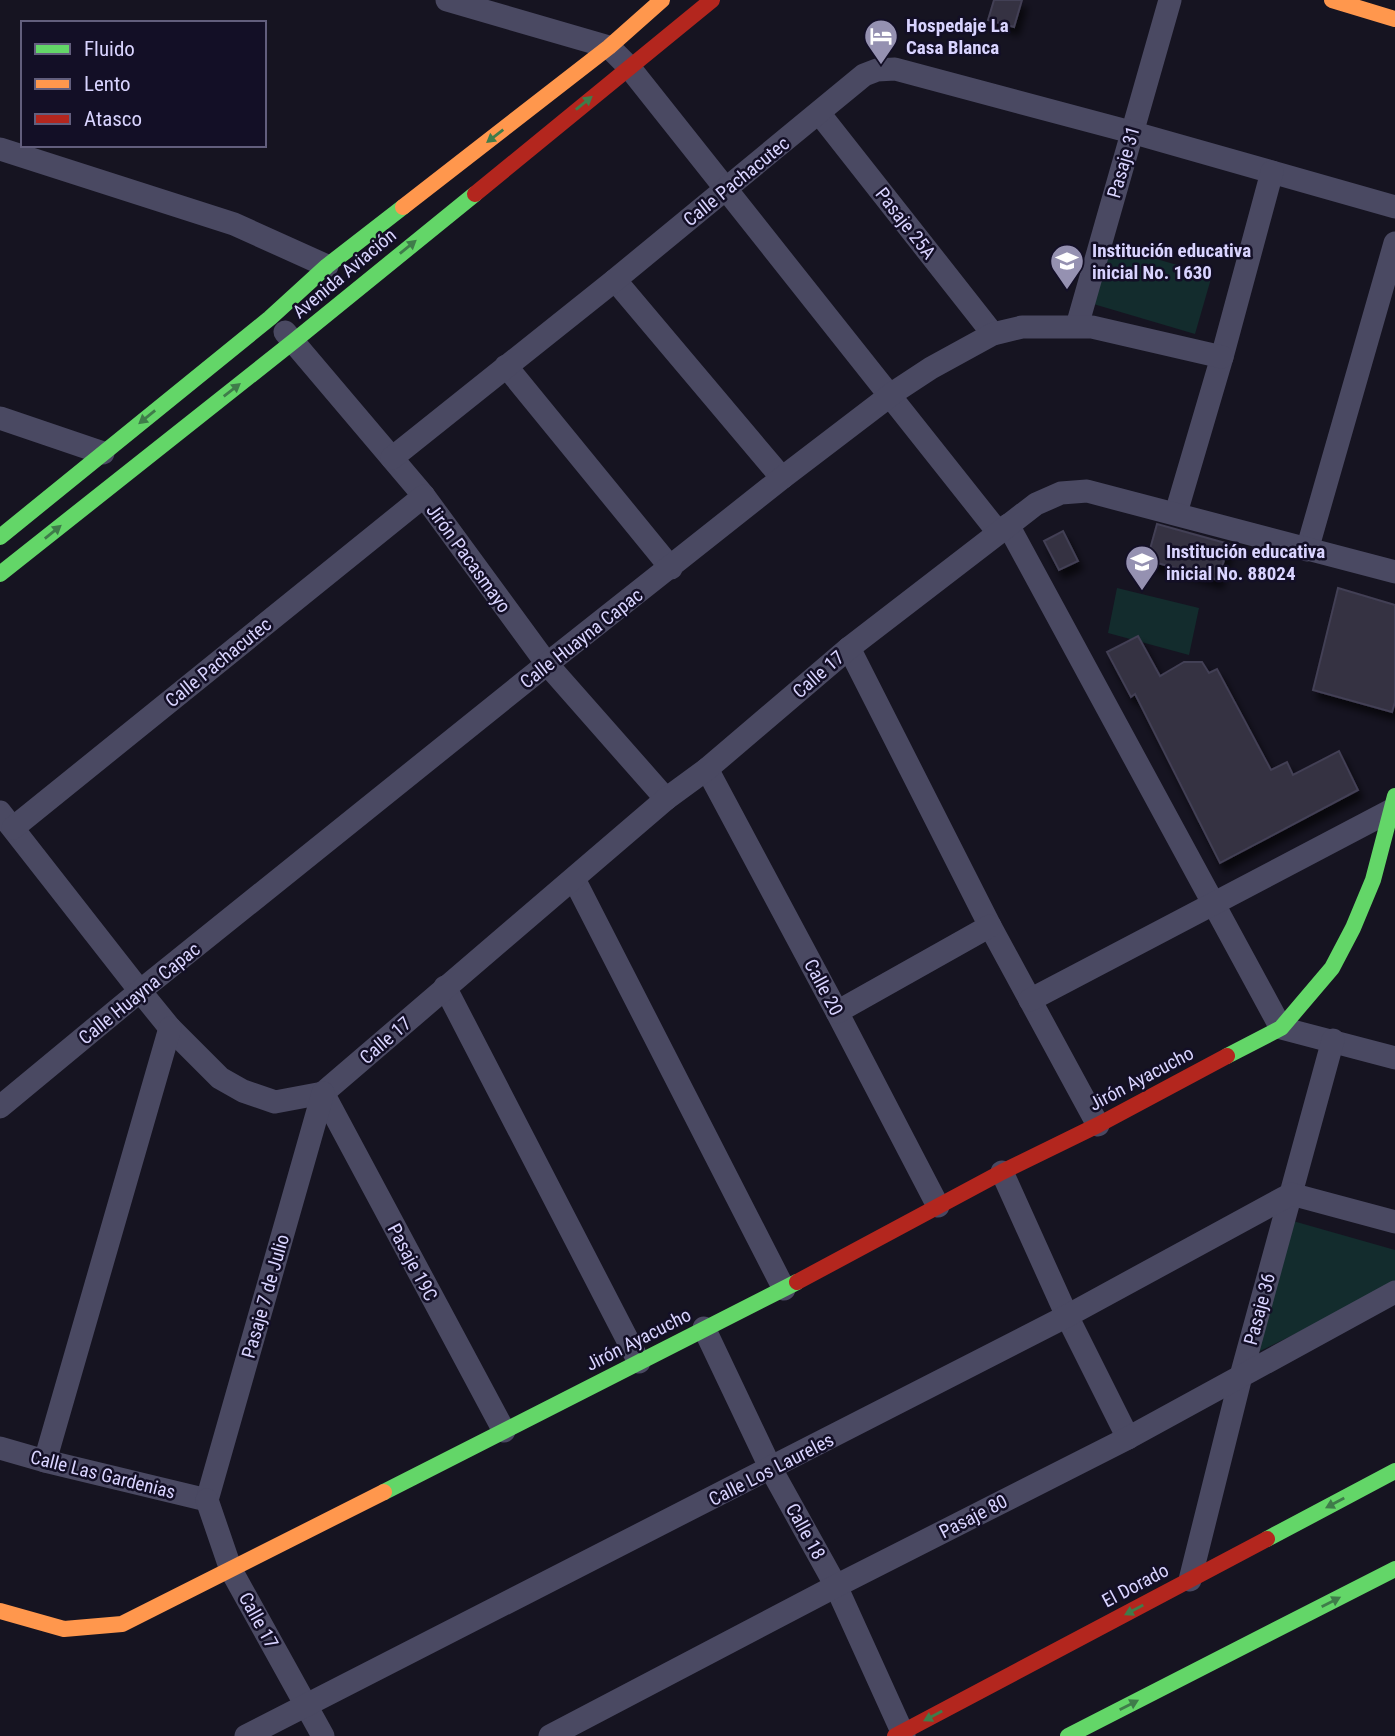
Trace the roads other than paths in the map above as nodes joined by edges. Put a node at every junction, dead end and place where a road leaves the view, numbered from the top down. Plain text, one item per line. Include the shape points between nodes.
1 (447, 0) edge
2 (662, 0) edge
3 (712, 0) edge
4 (1170, 0) edge
5 (1332, 0) edge
6 (1395, 19) edge
7 (609, 47) junction
8 (629, 67) junction
9 (818, 113) junction
10 (1131, 132) junction
11 (0, 149) edge
12 (1272, 172) junction
13 (727, 188) junction
14 (1395, 207) edge
15 (1395, 243) edge
16 (327, 266) junction
17 (615, 280) junction
18 (270, 317) junction
19 (1077, 326) junction
20 (993, 334) junction
21 (294, 341) junction
22 (1223, 357) junction
23 (506, 366) junction
24 (890, 396) junction
25 (0, 418) edge
26 (103, 453) junction
27 (391, 458) junction
28 (782, 478) junction
29 (424, 496) junction
30 (1176, 513) junction
31 (1003, 528) junction
32 (0, 537) edge
33 (1307, 550) junction
34 (671, 568) junction
35 (1395, 572) edge
36 (0, 574) edge
37 (849, 648) junction
38 (547, 664) junction
39 (707, 769) junction
40 (666, 799) junction
41 (1393, 804) edge
42 (6, 820) edge
43 (574, 879) junction
44 (1384, 884) edge
45 (1214, 903) junction
46 (990, 926) junction
47 (445, 987) junction
48 (140, 991) junction
49 (1030, 1000) junction
50 (837, 1012) junction
51 (170, 1028) junction
52 (1281, 1028) junction
53 (1334, 1040) junction
54 (1395, 1058) edge
55 (323, 1093) junction
56 (0, 1107) edge
57 (1098, 1125) junction
58 (1002, 1172) junction
59 (1291, 1194) junction
60 (938, 1206) junction
61 (1395, 1222) edge
62 (784, 1289) junction
63 (1395, 1292) edge
64 (1066, 1316) junction
65 (704, 1328) junction
66 (639, 1362) junction
67 (1241, 1376) junction
68 (504, 1431) junction
69 (1128, 1438) junction
70 (0, 1448) edge
71 (45, 1461) junction
72 (771, 1469) junction
73 (1395, 1471) edge
74 (207, 1500) junction
75 (1395, 1569) edge
76 (232, 1570) junction
77 (1190, 1580) junction
78 (836, 1586) junction
79 (0, 1611) edge
80 (307, 1705) junction
81 (900, 1735) edge
82 (246, 1736) edge
83 (323, 1736) edge
84 (550, 1736) edge
85 (1068, 1736) edge

1 - 7 street
2 - 7 street, Avenida Aviación
3 - 8 street, Avenida Aviación
4 - 10 street, Pasaje 31
5 - 6 street
7 - 8 street
7 -> 16 street, Avenida Aviación
8 - 13 street
21 -> 8 street, Avenida Aviación
9 - 10 street, Calle Pachacutec via 864,75 895,69
9 - 13 street, Calle Pachacutec
9 - 20 street, Pasaje 25A
10 - 12 street, Calle Pachacutec
10 - 19 street, Pasaje 31
11 - 16 street via 234,224
12 - 14 street, Calle Pachacutec
12 - 22 street
13 - 17 street, Calle Pachacutec
13 - 24 street
15 - 33 street
16 - 18 street, Avenida Aviación
17 - 23 street, Calle Pachacutec
17 - 28 street
18 - 21 street, Jirón Pacasmayo
18 -> 26 street, Avenida Aviación
19 - 20 street, Calle Huayna Capac via 1022,327
19 - 22 street, Calle Huayna Capac
20 - 24 street, Calle Huayna Capac
21 - 27 street, Jirón Pacasmayo
36 -> 21 street, Avenida Aviación
22 - 30 street
23 - 27 street, Calle Pachacutec
23 - 34 street
24 - 28 street, Calle Huayna Capac
24 - 31 street
25 - 26 street
26 - 32 street, Avenida Aviación
27 - 29 street, Jirón Pacasmayo
28 - 34 street, Calle Huayna Capac
29 - 38 street, Jirón Pacasmayo
29 - 42 street, Calle Pachacutec
30 - 31 street, Calle 17 via 1087,491 1061,494 1036,504
30 - 33 street, Calle 17
31 - 37 street, Calle 17
31 - 45 street
33 - 35 street, Calle 17
34 - 38 street, Calle Huayna Capac
37 - 39 street, Calle 17
37 - 46 street
38 - 40 street, Jirón Pacasmayo
38 - 48 street, Calle Huayna Capac
39 - 40 street, Calle 17
39 - 50 street, Calle 20
40 - 43 street, Calle 17
41 - 44 street
41 - 45 street
42 - 48 street
43 - 47 street, Calle 17
43 - 62 street
44 - 52 street via 1332,968
45 - 49 street
45 - 52 street
46 - 49 street
46 - 50 street
47 - 55 street, Calle 17
47 - 66 street
48 - 51 street
48 - 56 street, Calle Huayna Capac
49 - 57 street
50 - 60 street, Calle 20
51 - 55 street via 220,1078 243,1091 275,1102
51 - 71 street
52 - 53 street
52 - 57 street, Jirón Ayacucho
53 - 54 street
53 - 59 street, Pasaje 36
55 - 68 street, Pasaje 19C
55 - 74 street, Pasaje 7 de Julio
57 - 58 street, Jirón Ayacucho
58 - 60 street, Jirón Ayacucho
58 - 64 street
59 - 61 street
59 - 64 street, Calle Los Laureles
59 - 67 street, Pasaje 36
60 - 62 street, Jirón Ayacucho
62 - 65 street, Jirón Ayacucho
63 - 67 street, Pasaje 80
64 - 69 street
64 - 72 street, Calle Los Laureles
65 - 66 street, Jirón Ayacucho
65 - 72 street, Calle 18
66 - 68 street, Jirón Ayacucho
67 - 69 street, Pasaje 80
67 - 77 street, Pasaje 36
68 - 76 street, Jirón Ayacucho
69 - 78 street, Pasaje 80
70 - 71 street, Calle Las Gardenias
71 - 74 street, Calle Las Gardenias
72 - 78 street, Calle 18
72 - 80 street, Calle Los Laureles
73 -> 77 street, El Dorado
74 - 76 street, Calle 17
85 -> 75 street
76 - 79 street, Jirón Ayacucho via 122,1624 64,1629
76 - 80 street, Calle 17
77 -> 81 street, El Dorado
78 - 81 street, Calle 18
78 - 84 street, Pasaje 80
80 - 82 street, Calle Los Laureles
80 - 83 street, Calle 17

